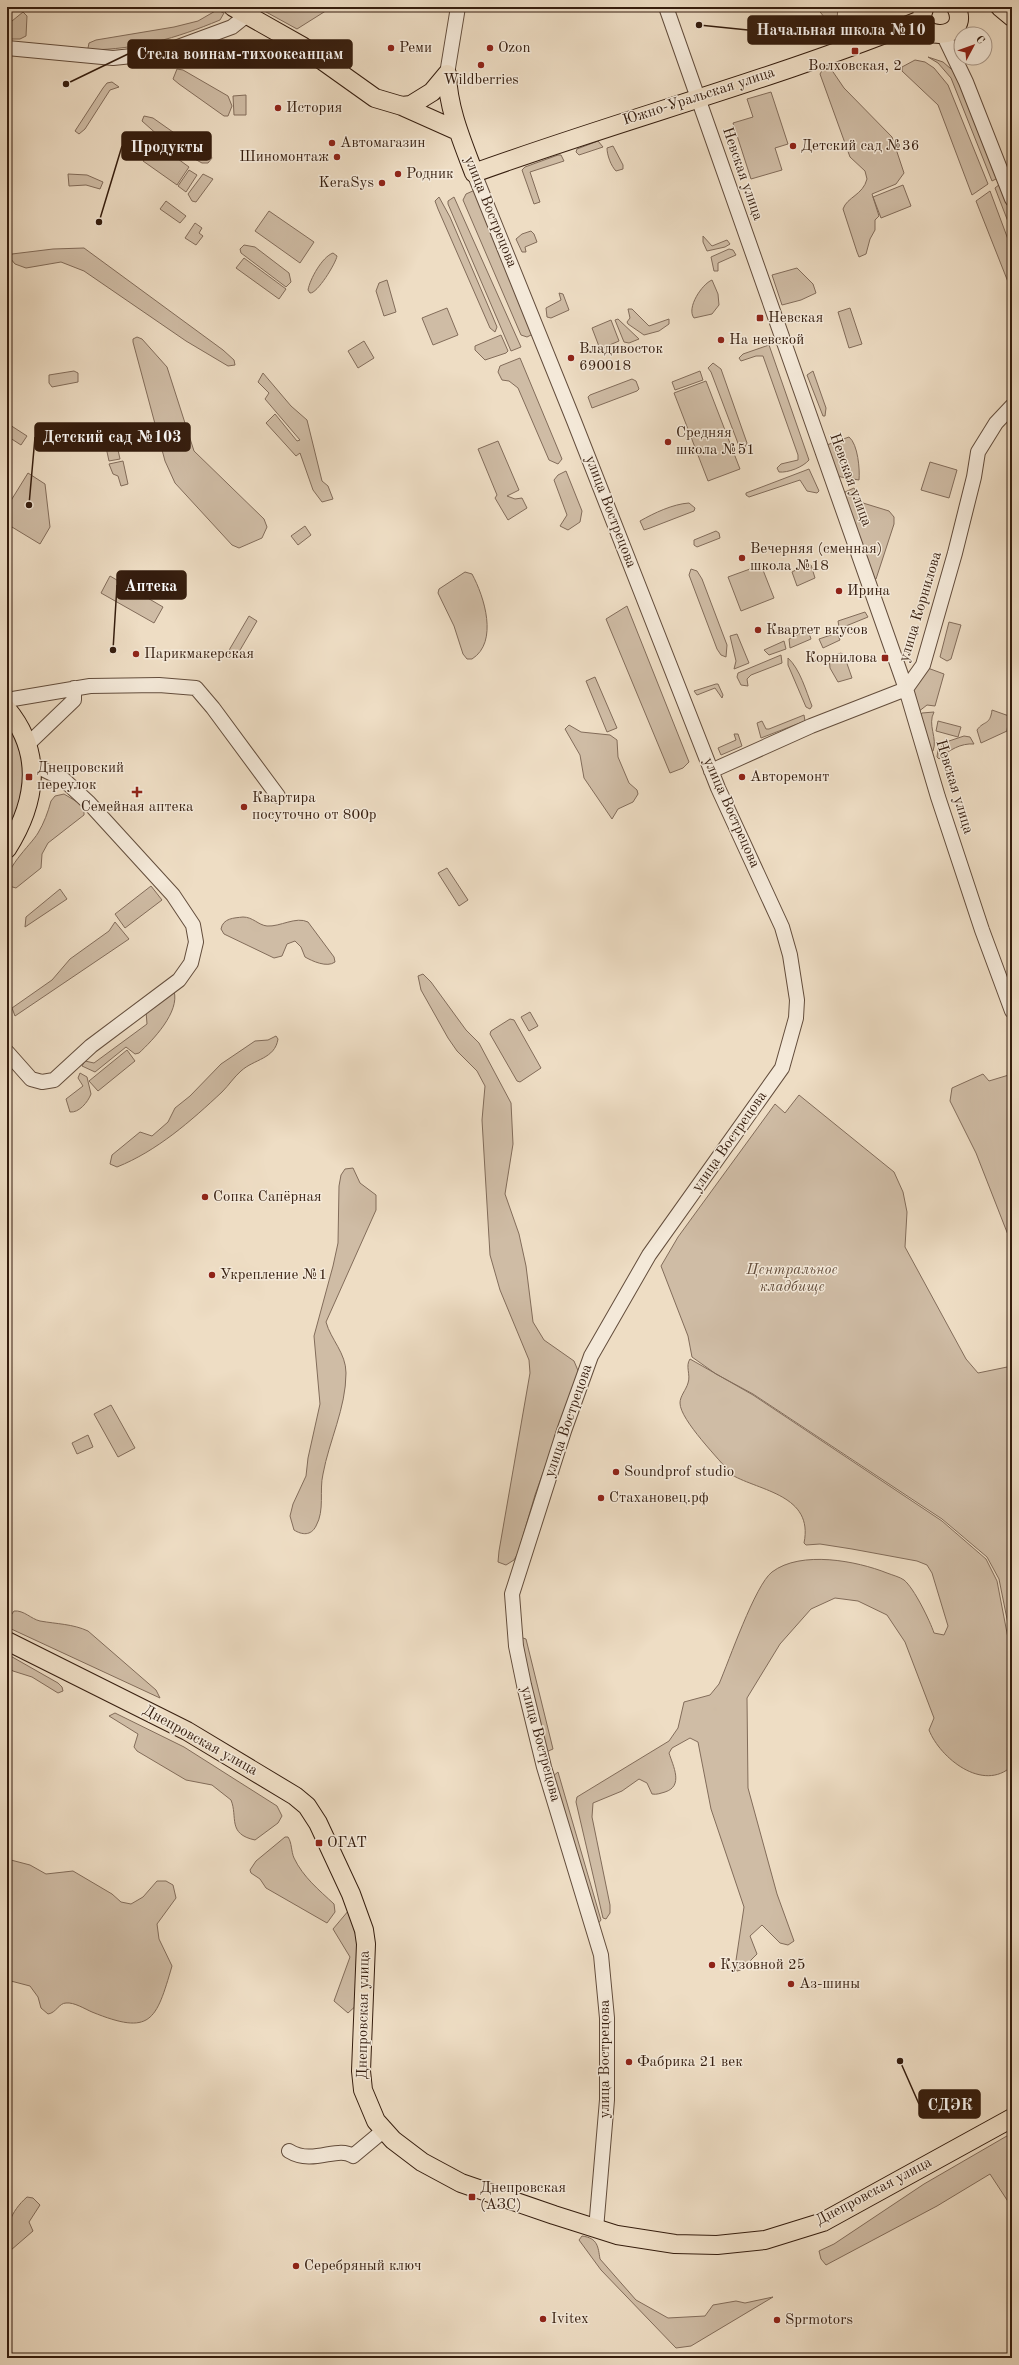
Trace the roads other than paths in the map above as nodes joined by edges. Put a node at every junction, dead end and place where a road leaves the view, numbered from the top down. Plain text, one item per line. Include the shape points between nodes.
1 (458, 7) edge
2 (666, 7) edge
3 (957, 7) edge
4 (1000, 7) edge
5 (240, 11) edge
6 (924, 13) edge
7 (1012, 17) edge
8 (943, 34) junction
9 (7, 48) edge
10 (447, 74) junction
11 (698, 98) junction
12 (402, 106) junction
13 (458, 131) junction
14 (474, 173) junction
15 (1012, 199) edge
16 (1012, 406) edge
17 (74, 688) junction
18 (906, 689) junction
19 (7, 700) edge
20 (7, 709) edge
21 (26, 746) junction
22 (32, 764) junction
23 (711, 771) junction
24 (278, 796) dead end
25 (7, 849) edge
26 (1012, 1011) edge
27 (7, 1052) edge
28 (7, 1641) edge
29 (1012, 2118) edge
30 (383, 2131) junction
31 (289, 2151) dead end
32 (596, 2228) junction

1 - 10 street
2 - 11 street, Невская улица
3 - 8 main road via 957,24 950,32
4 - 7 main road
5 - 9 street via 241,22 232,27 176,48 142,55 113,58
5 - 12 main road via 302,46 366,94
6 - 8 main road via 930,31
6 - 11 main road, Южно-Уральская улица via 843,50
8 - 15 street via 966,82
10 - 12 main road via 422,100
10 - 13 main road, улица Вострецова via 448,90
11 - 14 main road, Южно-Уральская улица
11 - 18 street, Невская улица
12 - 13 main road
13 - 14 main road, улица Вострецова
14 - 23 street, улица Вострецова
16 - 18 street, улица Корнилова via 996,423 978,452 956,553 923,665
17 - 19 street
17 - 21 street via 74,700
17 - 24 street via 145,685 196,688
18 - 23 street via 811,726
18 - 26 street, Невская улица via 938,797
20 - 21 main road via 14,718
21 - 22 main road
22 - 25 main road via 31,796 23,819
22 - 27 street via 63,779 89,803 173,895 196,934 194,956 187,971 179,980 92,1046 54,1080 42,1082 31,1079
23 - 32 street, улица Вострецова via 782,927 790,955 797,1000 791,1040 777,1076 649,1255 591,1356 512,1594 516,1646 544,1767 601,1956 608,2018 607,2100
28 - 30 main road, Днепровская улица via 187,1731 276,1783 307,1806 318,1823 345,1880 364,1930 366,1944 361,2071 369,2108
29 - 32 main road, Днепровская улица via 823,2222 790,2234 765,2240 696,2245 617,2235
30 - 31 street via 353,2156 344,2153 307,2158
30 - 32 main road, Днепровская улица via 416,2158 461,2183

